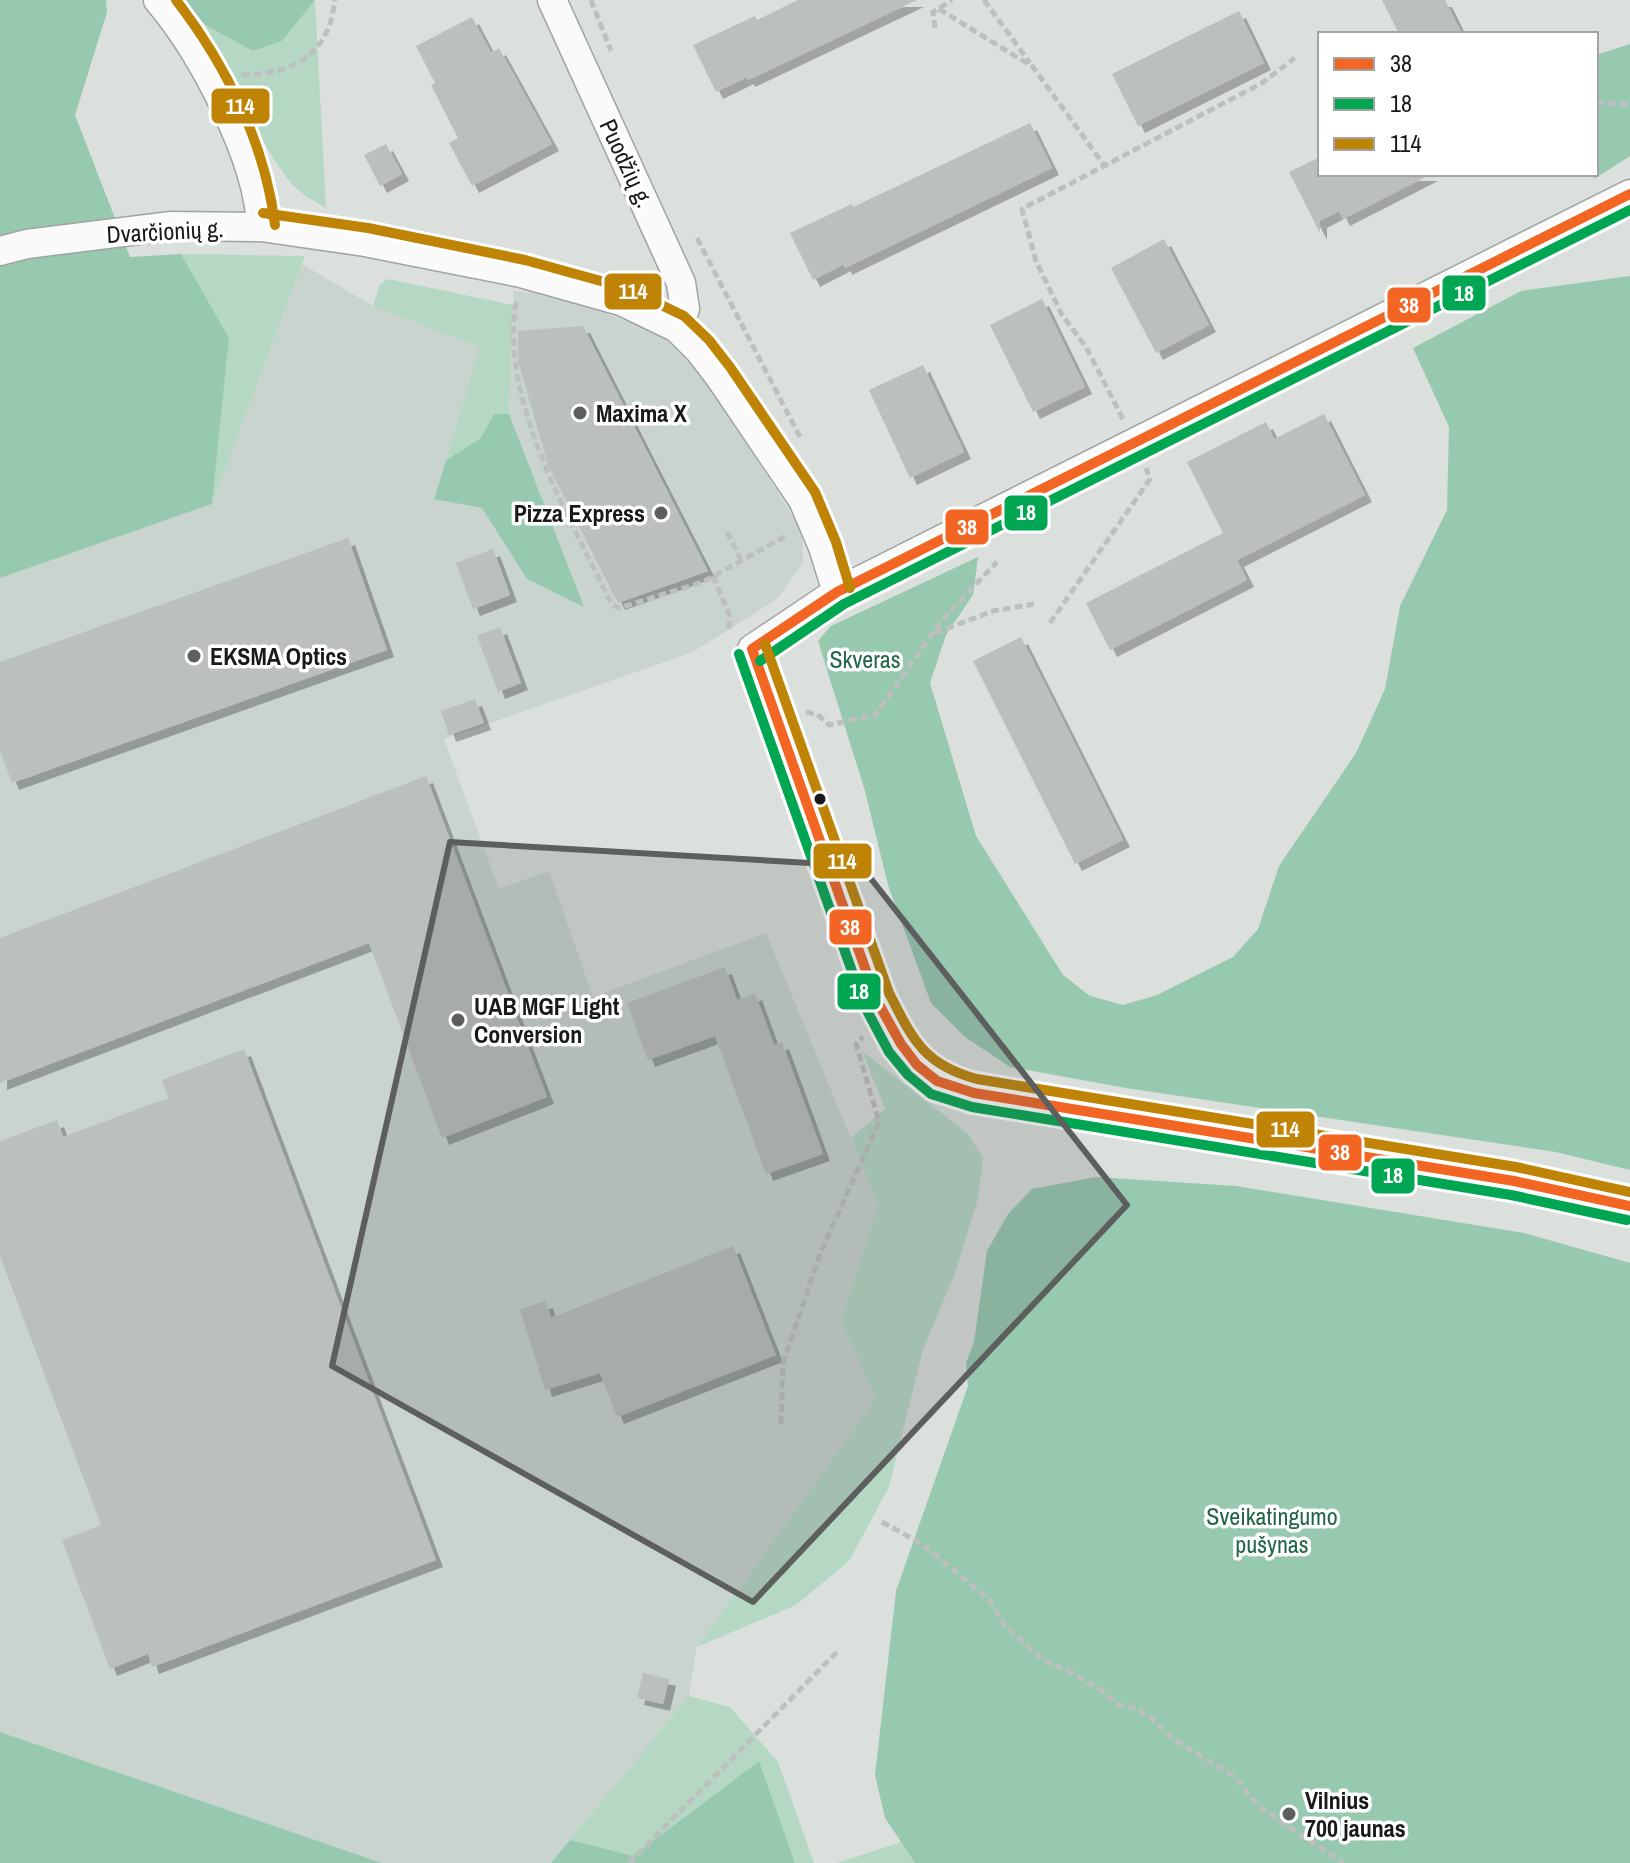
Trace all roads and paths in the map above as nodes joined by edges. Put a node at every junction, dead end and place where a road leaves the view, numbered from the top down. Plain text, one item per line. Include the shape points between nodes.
1 (158, 0) edge
2 (335, 0) edge
3 (552, 0) edge
4 (591, 0) edge
5 (952, 0) edge
6 (984, 0) edge
7 (939, 9) junction
8 (935, 28) dead end
9 (1295, 58) dead end
10 (615, 59) dead end
11 (1033, 67) junction
12 (209, 75) junction
13 (1598, 102) edge
14 (1630, 105) edge
15 (1104, 165) junction
16 (1630, 194) edge
17 (261, 227) junction
18 (693, 231) dead end
19 (0, 251) edge
20 (521, 273) junction
21 (677, 328) junction
22 (801, 440) dead end
23 (1136, 444) junction
24 (813, 522) junction
25 (727, 532) dead end
26 (741, 560) junction
27 (997, 562) dead end
28 (713, 576) junction
29 (837, 592) junction
30 (1034, 604) dead end
31 (1050, 623) dead end
32 (934, 633) junction
33 (741, 646) junction
34 (778, 722) junction
35 (884, 1013) junction
36 (1630, 1206) edge
37 (781, 1424) dead end
38 (882, 1522) dead end
39 (837, 1652) dead end
40 (629, 1863) edge
41 (1343, 1863) edge

1 - 12 street
2 - 12 path via 327,32 302,64 258,74
3 - 21 street, Puodžių g. via 681,283 685,309
4 - 10 path
5 - 7 path
6 - 11 path
7 - 8 path via 933,12
7 - 11 path
9 - 15 path via 1262,83
11 - 15 path
12 - 17 street via 250,167
13 - 14 path
15 - 23 path via 1022,209 1036,261 1062,315 1086,347
16 - 23 street
17 - 19 street, Dvarčionių g. via 171,226
17 - 20 street, Dvarčionių g.
18 - 22 path
20 - 21 street, Dvarčionių g. via 621,301
20 - 28 path via 514,313 515,368 545,469 612,605 619,608
21 - 24 street, Dvarčionių g. via 719,376
23 - 29 street
23 - 31 path via 1150,479
24 - 26 path
24 - 29 street, Dvarčionių g.
25 - 26 path
26 - 28 path
27 - 32 path
28 - 33 path
29 - 33 street
30 - 32 path via 993,611
32 - 34 path via 875,715 829,725 805,712
33 - 34 street
34 - 35 street
35 - 36 street via 915,1062 938,1081 974,1093 1514,1181
35 - 37 path via 856,1044 879,1122 820,1254 783,1363
38 - 41 path via 954,1570 1045,1661 1117,1704 1149,1716 1175,1740 1235,1777 1258,1806
39 - 40 path

